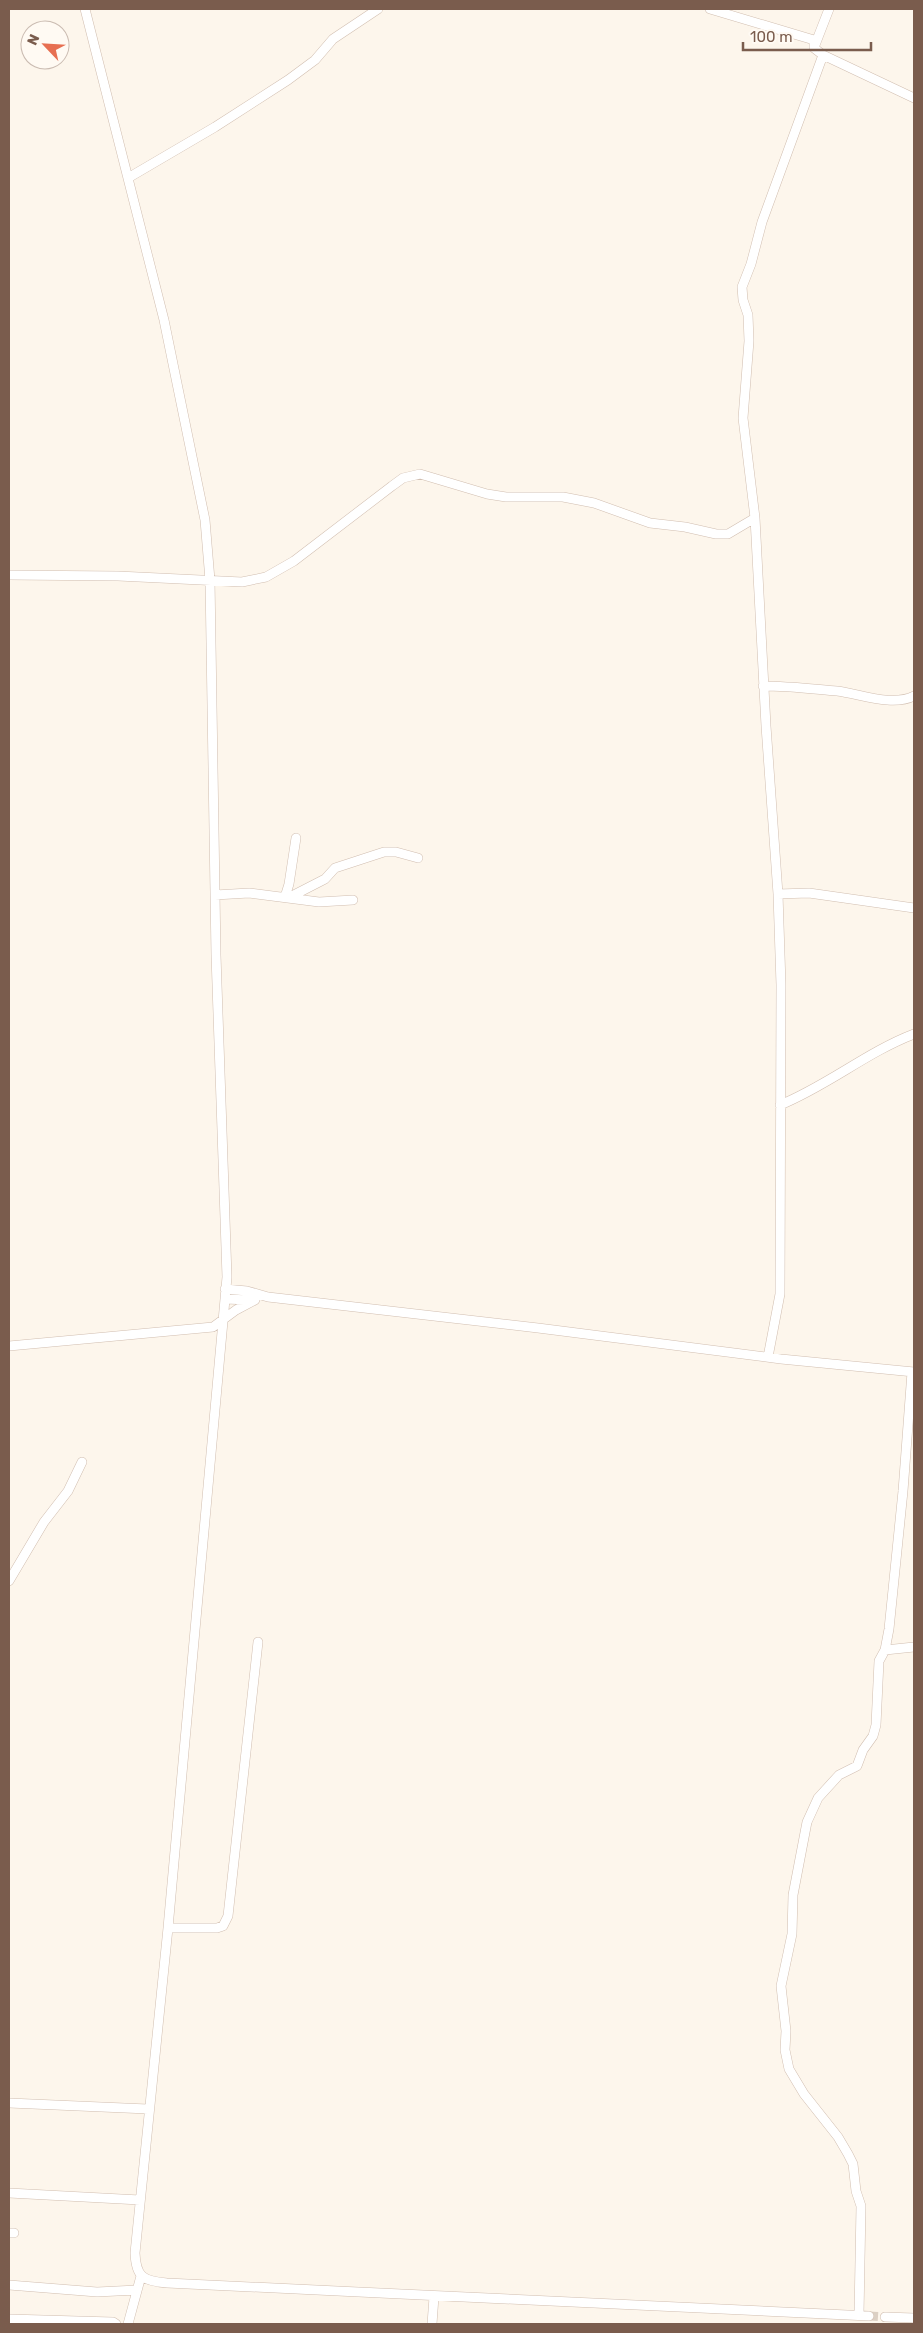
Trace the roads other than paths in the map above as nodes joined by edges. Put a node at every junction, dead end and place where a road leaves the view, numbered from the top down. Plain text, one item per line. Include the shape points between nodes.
1 (85, 9) edge
2 (378, 9) edge
3 (710, 9) edge
4 (829, 9) edge
5 (814, 48) junction
6 (823, 55) junction
7 (914, 98) edge
8 (128, 178) junction
9 (755, 518) junction
10 (9, 575) edge
11 (210, 580) junction
12 (764, 686) junction
13 (914, 696) edge
14 (296, 838) dead end
15 (418, 858) dead end
16 (778, 894) junction
17 (215, 895) junction
18 (286, 898) junction
19 (353, 900) dead end
20 (914, 908) edge
21 (914, 1034) edge
22 (780, 1105) junction
23 (227, 1277) junction
24 (225, 1289) junction
25 (247, 1291) junction
26 (268, 1297) junction
27 (225, 1299) junction
28 (255, 1300) junction
29 (224, 1320) junction
30 (9, 1346) edge
31 (768, 1357) junction
32 (913, 1372) edge
33 (82, 1462) dead end
34 (9, 1581) edge
35 (258, 1642) dead end
36 (914, 1647) edge
37 (885, 1650) junction
38 (168, 1928) junction
39 (9, 2103) edge
40 (148, 2108) junction
41 (9, 2192) edge
42 (140, 2200) junction
43 (141, 2276) junction
44 (9, 2285) edge
45 (137, 2290) junction
46 (434, 2297) junction
47 (859, 2315) junction
48 (869, 2316) tunnel mouth
49 (885, 2317) tunnel mouth
50 (914, 2318) edge
51 (9, 2319) edge
52 (116, 2324) edge
53 (128, 2324) edge
54 (432, 2324) edge

1 - 8 street
2 - 8 street via 333,39 315,60 288,80
3 - 5 street via 814,40
4 - 5 street
5 - 6 street
6 - 7 street
6 - 9 street via 762,222 742,287 749,341 743,418
8 - 11 street via 164,320 203,511
9 - 11 street via 728,534 716,534 650,523 594,503 563,497 487,494 420,474 403,478 294,561 266,577 242,582
9 - 12 street
10 - 11 street
11 - 17 street
12 - 13 street via 840,691 891,700 907,700
12 - 16 street
14 - 18 street
15 - 18 street via 384,852 335,868 324,879
16 - 20 street via 809,893
16 - 22 street
17 - 18 street
17 - 23 street
18 - 19 street via 319,902
21 - 22 street via 889,1044
22 - 31 street via 780,1294
23 - 24 street
23 - 25 street
24 - 25 street
24 - 27 street
25 - 26 street
26 - 28 street
26 - 31 street
27 - 28 street
27 - 29 street
28 - 29 street
29 - 30 street via 213,1327 200,1329
29 - 38 street
31 - 32 street
32 - 37 street
33 - 34 street via 68,1491 48,1515
35 - 38 street via 228,1916 223,1926 217,1928
36 - 37 street
37 - 47 street via 879,1662 873,1736 857,1766 839,1775 818,1798 807,1822 793,1895 792,1934 781,1986 789,2069 838,2137 852,2164 861,2206
38 - 40 street
39 - 40 street
40 - 42 street
41 - 42 street
42 - 43 street via 135,2253 136,2267
43 - 45 street
43 - 46 street via 152,2282
44 - 45 street via 97,2292
45 - 53 street
46 - 47 street
46 - 54 street
47 - 48 street
49 - 50 street
51 - 52 street

